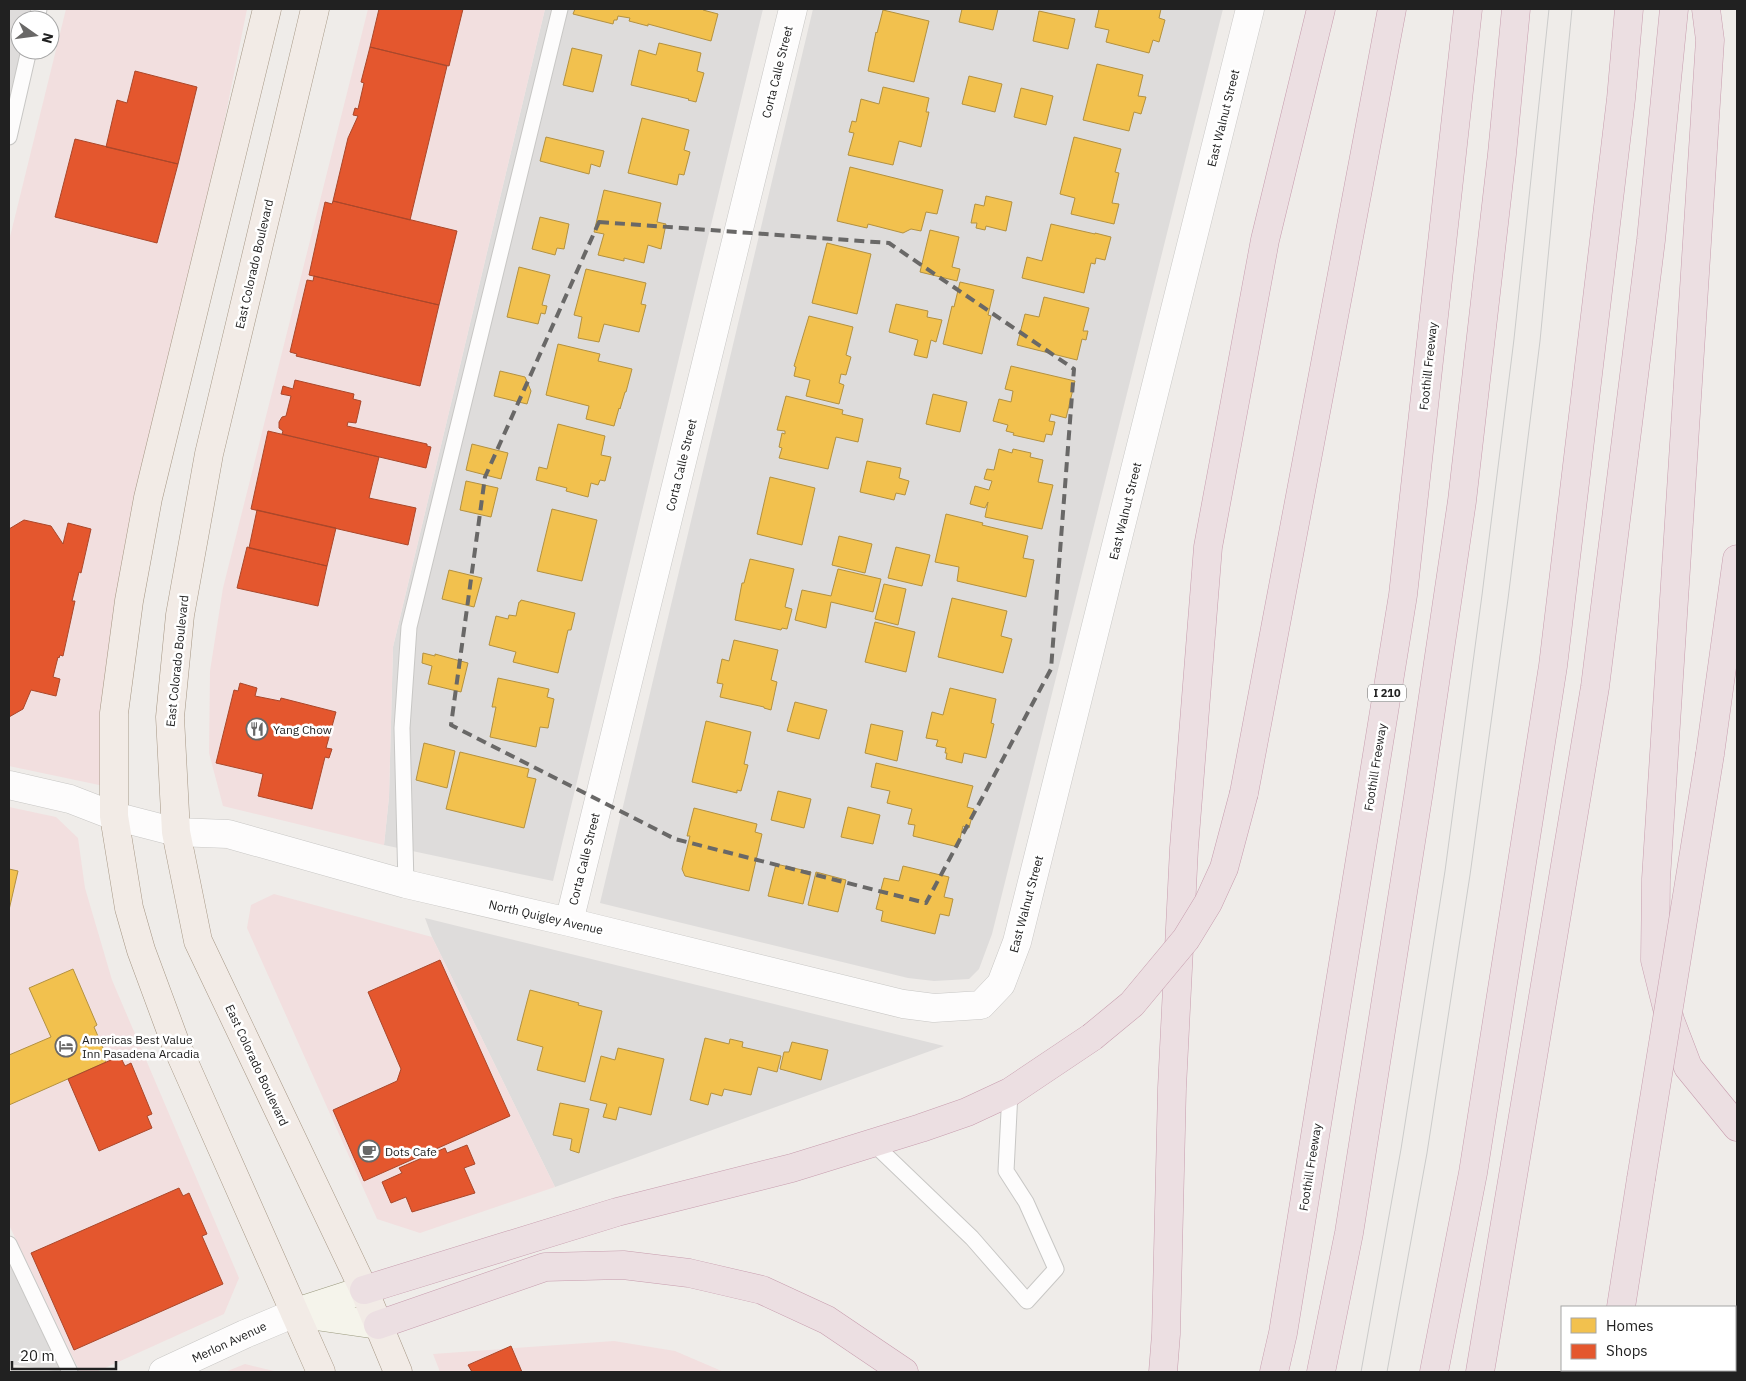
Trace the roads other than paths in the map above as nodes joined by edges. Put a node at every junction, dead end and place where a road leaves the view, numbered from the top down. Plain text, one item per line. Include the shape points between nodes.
1 (267, 9) edge
2 (315, 9) edge
3 (560, 9) edge
4 (793, 9) edge
5 (1250, 9) edge
6 (1322, 9) edge
7 (1392, 9) edge
8 (1468, 9) edge
9 (1516, 9) edge
10 (1629, 9) edge
11 (1674, 9) edge
12 (1706, 9) edge
13 (28, 60) edge
14 (9, 137) edge
15 (1737, 559) edge
16 (9, 785) edge
17 (114, 816) junction
18 (176, 832) junction
19 (406, 884) junction
20 (569, 922) junction
21 (981, 1005) joint
22 (1010, 1092) junction
23 (1737, 1127) edge
24 (874, 1144) junction
25 (9, 1244) edge
26 (364, 1290) junction
27 (1621, 1306) edge
28 (295, 1313) junction
29 (378, 1326) junction
30 (70, 1372) edge
31 (163, 1372) edge
32 (321, 1372) edge
33 (398, 1372) edge
34 (904, 1372) edge
35 (1163, 1372) edge
36 (1274, 1372) edge
37 (1321, 1372) edge
38 (1434, 1372) edge
39 (1480, 1372) edge

1 - 17 main road via 148,498 129,601 114,713
2 - 18 main road, East Colorado Boulevard via 209,454 180,615 170,718
3 - 19 lane via 409,627 402,728
4 - 20 street, Corta Calle Street
5 - 21 street, East Walnut Street via 1017,942 1002,984
6 - 35 highway via 1265,240 1208,547 1184,848
7 - 22 highway, bridge via 1244,793 1224,868 1186,939 1132,1004 1092,1037
8 - 36 highway, Foothill Freeway / I 210 via 1403,595
9 - 37 highway via 1457,530 1350,1224
10 - 38 highway via 1620,109 1553,666 1473,1173
11 - 39 highway via 1650,250 1595,687
12 - 23 highway via 1710,40 1656,879 1656,960 1670,1020 1688,1067
13 - 14 lane
15 - 27 highway, bridge via 1710,754
16 - 17 street, North Quigley Avenue via 70,799
17 - 18 street, North Quigley Avenue
17 - 28 main road via 129,908 175,1042
18 - 19 street, North Quigley Avenue via 228,834
18 - 26 main road, East Colorado Boulevard via 198,941
19 - 20 street, North Quigley Avenue
20 - 21 street, North Quigley Avenue via 903,1004 934,1008
22 - 24 highway via 967,1112
22 - 24 lane via 1006,1171 1026,1202 1056,1269 1028,1301 972,1238
24 - 26 highway via 617,1212
25 - 30 lane
26 - 28 street, Merlon Avenue
26 - 29 main road, East Colorado Boulevard
28 - 29 street
28 - 31 street, Merlon Avenue
28 - 32 main road
29 - 33 main road, East Colorado Boulevard
29 - 34 highway via 545,1267 623,1265 689,1273 762,1290 827,1320

